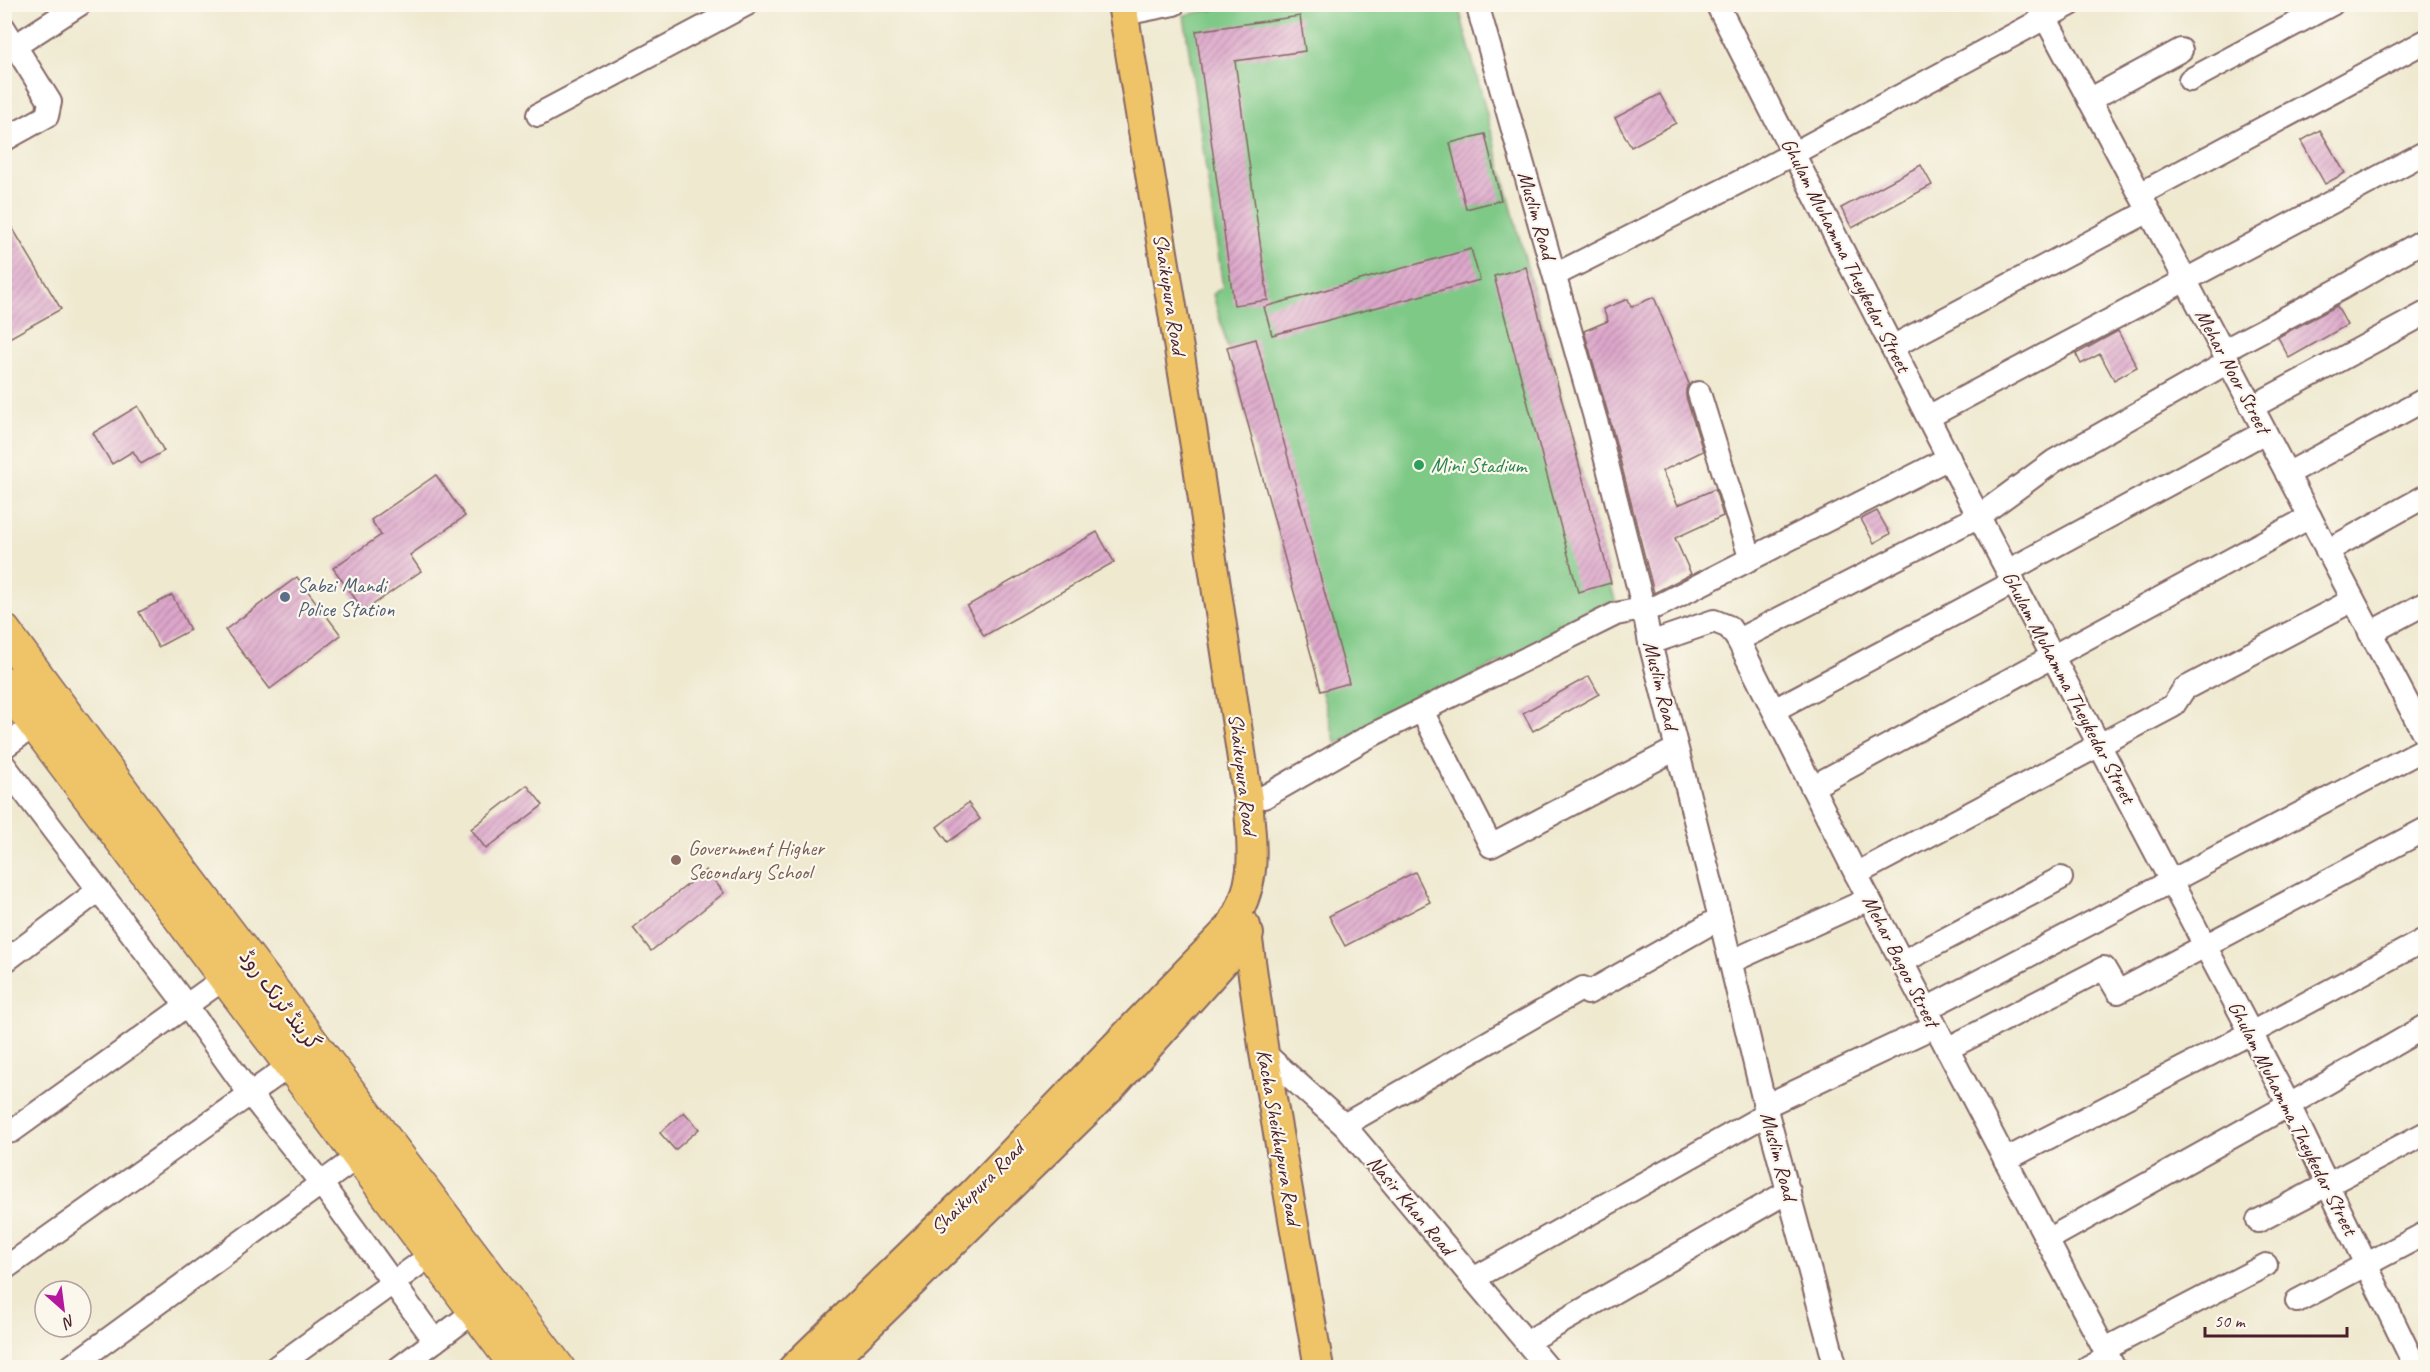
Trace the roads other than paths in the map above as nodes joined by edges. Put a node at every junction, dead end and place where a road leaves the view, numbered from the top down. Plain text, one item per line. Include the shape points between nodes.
1 (80, 4) edge
2 (1174, 4) edge
3 (1477, 4) edge
4 (2071, 4) edge
5 (2332, 4) edge
6 (744, 5) edge
7 (1133, 7) edge
8 (1719, 8) dead end
9 (2041, 11) edge
10 (10, 37) edge
11 (2426, 41) edge
12 (2181, 50) dead end
13 (2190, 80) dead end
14 (2089, 100) junction
15 (538, 115) dead end
16 (4, 140) edge
17 (1794, 152) junction
18 (2426, 152) edge
19 (2144, 202) junction
20 (2426, 239) edge
21 (1555, 275) junction
22 (2186, 281) junction
23 (2426, 313) edge
24 (1892, 347) junction
25 (2225, 356) junction
26 (1699, 393) dead end
27 (2426, 399) edge
28 (2252, 407) junction
29 (1928, 417) junction
30 (2265, 432) junction
31 (1949, 458) junction
32 (2287, 474) junction
33 (2426, 496) edge
34 (1979, 516) junction
35 (2310, 518) junction
36 (2327, 551) junction
37 (1750, 557) junction
38 (2011, 577) junction
39 (2353, 600) junction
40 (2426, 603) edge
41 (1644, 610) junction
42 (4, 631) edge
43 (2370, 633) junction
44 (1738, 640) junction
45 (1650, 644) junction
46 (2053, 656) junction
47 (4, 683) edge
48 (1774, 710) junction
49 (1422, 711) junction
50 (36, 724) junction
51 (2426, 738) edge
52 (2100, 745) junction
53 (4, 747) edge
54 (1677, 748) junction
55 (2426, 748) edge
56 (4, 765) edge
57 (1812, 787) junction
58 (1264, 797) junction
59 (2426, 829) edge
60 (1856, 874) junction
61 (2061, 878) dead end
62 (2171, 880) junction
63 (99, 890) junction
64 (1869, 899) junction
65 (1243, 906) junction
66 (1720, 918) junction
67 (1248, 937) junction
68 (2426, 939) edge
69 (2205, 945) junction
70 (4, 962) edge
71 (1730, 962) junction
72 (1902, 962) junction
73 (226, 977) junction
74 (186, 1005) junction
75 (1931, 1017) junction
76 (2426, 1026) edge
77 (2251, 1034) junction
78 (1947, 1049) junction
79 (1264, 1053) junction
80 (292, 1064) junction
81 (250, 1094) junction
82 (2289, 1105) junction
83 (1766, 1110) junction
84 (1344, 1125) junction
85 (4, 1133) edge
86 (2426, 1133) edge
87 (360, 1155) junction
88 (2005, 1160) junction
89 (321, 1183) junction
90 (2327, 1184) junction
91 (1789, 1191) junction
92 (2258, 1221) dead end
93 (2426, 1233) edge
94 (2047, 1240) junction
95 (434, 1253) junction
96 (2266, 1265) dead end
97 (2366, 1265) junction
98 (4, 1269) edge
99 (1473, 1279) junction
100 (392, 1283) junction
101 (2297, 1301) dead end
102 (519, 1313) junction
103 (484, 1322) junction
104 (538, 1339) junction
105 (435, 1341) junction
106 (1527, 1342) junction
107 (2109, 1358) edge
108 (69, 1368) edge
109 (275, 1368) edge
110 (399, 1368) edge
111 (518, 1368) edge
112 (558, 1368) edge
113 (577, 1368) edge
114 (793, 1368) edge
115 (825, 1368) edge
116 (1319, 1368) edge
117 (1548, 1368) edge
118 (1836, 1368) edge
119 (2088, 1368) edge
120 (2416, 1368) edge

1 - 10 street
2 - 7 street
3 - 21 street, Muslim Road
4 - 9 street
5 - 13 street
6 - 15 street
7 - 58 main road, Shaikupura Road via 1210,444
7 - 65 main road, Shaikupura Road via 1248,799 1251,882
8 - 17 street, Ghulam Muhamma Theykedar Street
9 - 14 street, Mehar Noor Street
9 - 17 street
10 - 16 street via 50,102 50,109 47,116
11 - 19 street
12 - 14 street
14 - 19 street, Mehar Noor Street
17 - 21 street
17 - 24 street, Ghulam Muhamma Theykedar Street
18 - 22 street
19 - 22 street, Mehar Noor Street
19 - 24 street
20 - 25 street
21 - 41 street, Muslim Road
22 - 25 street, Mehar Noor Street
22 - 29 street
23 - 28 street
24 - 29 street, Ghulam Muhamma Theykedar Street
25 - 28 street, Mehar Noor Street
25 - 34 street via 2054,461
26 - 37 street
27 - 32 street
28 - 30 street, Mehar Noor Street
29 - 31 street, Ghulam Muhamma Theykedar Street
30 - 32 street, Mehar Noor Street
30 - 38 street
31 - 34 street, Ghulam Muhamma Theykedar Street
31 - 37 street
32 - 35 street, Mehar Noor Street
33 - 36 street
34 - 38 street, Ghulam Muhamma Theykedar Street
34 - 44 street
35 - 36 street, Mehar Noor Street
35 - 46 street
36 - 39 street, Mehar Noor Street
37 - 41 street
38 - 46 street, Ghulam Muhamma Theykedar Street
38 - 48 street
39 - 43 street, Mehar Noor Street
39 - 52 street via 2184,689 2173,706
40 - 43 street
41 - 45 street, Muslim Road
41 - 49 street via 1616,614
42 - 102 highway, گرینڈ ٹرنک روڈ
43 - 51 street, Mehar Noor Street
44 - 45 street, Mehar Bagoo Street via 1729,627 1714,621
44 - 48 street, Mehar Bagoo Street
45 - 54 street, Muslim Road
46 - 52 street, Ghulam Muhamma Theykedar Street
46 - 57 street
47 - 50 highway, گرینڈ ٹرنک روڈ
48 - 57 street, Mehar Bagoo Street
49 - 54 street via 1491,846
49 - 58 street
50 - 53 street
50 - 73 highway, گرینڈ ٹرنک روڈ
52 - 60 street
52 - 62 street, Ghulam Muhamma Theykedar Street
54 - 66 street, Muslim Road
55 - 62 street
56 - 63 street
57 - 60 street, Mehar Bagoo Street
58 - 67 main road, Shaikupura Road via 1266,884
59 - 69 street
60 - 64 street, Mehar Bagoo Street
61 - 72 street
62 - 69 street, Ghulam Muhamma Theykedar Street
62 - 75 street
63 - 70 street
63 - 74 street
64 - 71 street
64 - 72 street, Mehar Bagoo Street
65 - 67 main road, Kacha Sheikhupura Road
65 - 114 main road, Shaikupura Road via 1230,927 981,1185
66 - 71 street, Muslim Road
66 - 84 street via 1588,993 1583,988
67 - 79 main road, Kacha Sheikhupura Road
67 - 115 main road, Shaikupura Road via 1115,1084
68 - 77 street
69 - 77 street, Ghulam Muhamma Theykedar Street
69 - 78 street via 2118,992 2104,968
71 - 83 street, Muslim Road
72 - 75 street, Mehar Bagoo Street
73 - 74 street
73 - 80 highway, گرینڈ ٹرنک روڈ
74 - 81 street
74 - 85 street
75 - 78 street, Mehar Bagoo Street
75 - 83 street
76 - 82 street
77 - 82 street, Ghulam Muhamma Theykedar Street
77 - 88 street
78 - 88 street, Mehar Bagoo Street
79 - 84 street, Nasir Khan Road
79 - 116 main road, Kacha Sheikhupura Road
80 - 81 street
80 - 87 highway, گرینڈ ٹرنک روڈ
81 - 89 street
81 - 98 street
82 - 90 street, Ghulam Muhamma Theykedar Street
82 - 94 street
83 - 91 street, Muslim Road
83 - 99 street
84 - 99 street, Nasir Khan Road
86 - 90 street
87 - 89 street
87 - 95 highway, گرینڈ ٹرنک روڈ
88 - 94 street, Mehar Bagoo Street
89 - 100 street
89 - 108 street
90 - 92 street
90 - 97 street, Ghulam Muhamma Theykedar Street
91 - 106 street
91 - 118 street, Muslim Road
93 - 97 street
94 - 107 street, Mehar Bagoo Street
95 - 100 street
95 - 103 highway, گرینڈ ٹرنک روڈ
96 - 107 street
97 - 101 street
97 - 120 street, Ghulam Muhamma Theykedar Street
99 - 106 street, Nasir Khan Road
100 - 105 street
100 - 109 street
102 - 103 highway
102 - 104 highway, گرینڈ ٹرنک روڈ
103 - 105 street
103 - 111 highway, گرینڈ ٹرنک روڈ
104 - 112 highway, گرینڈ ٹرنک روڈ
104 - 113 highway
105 - 110 street
106 - 117 street, Nasir Khan Road
107 - 119 street

